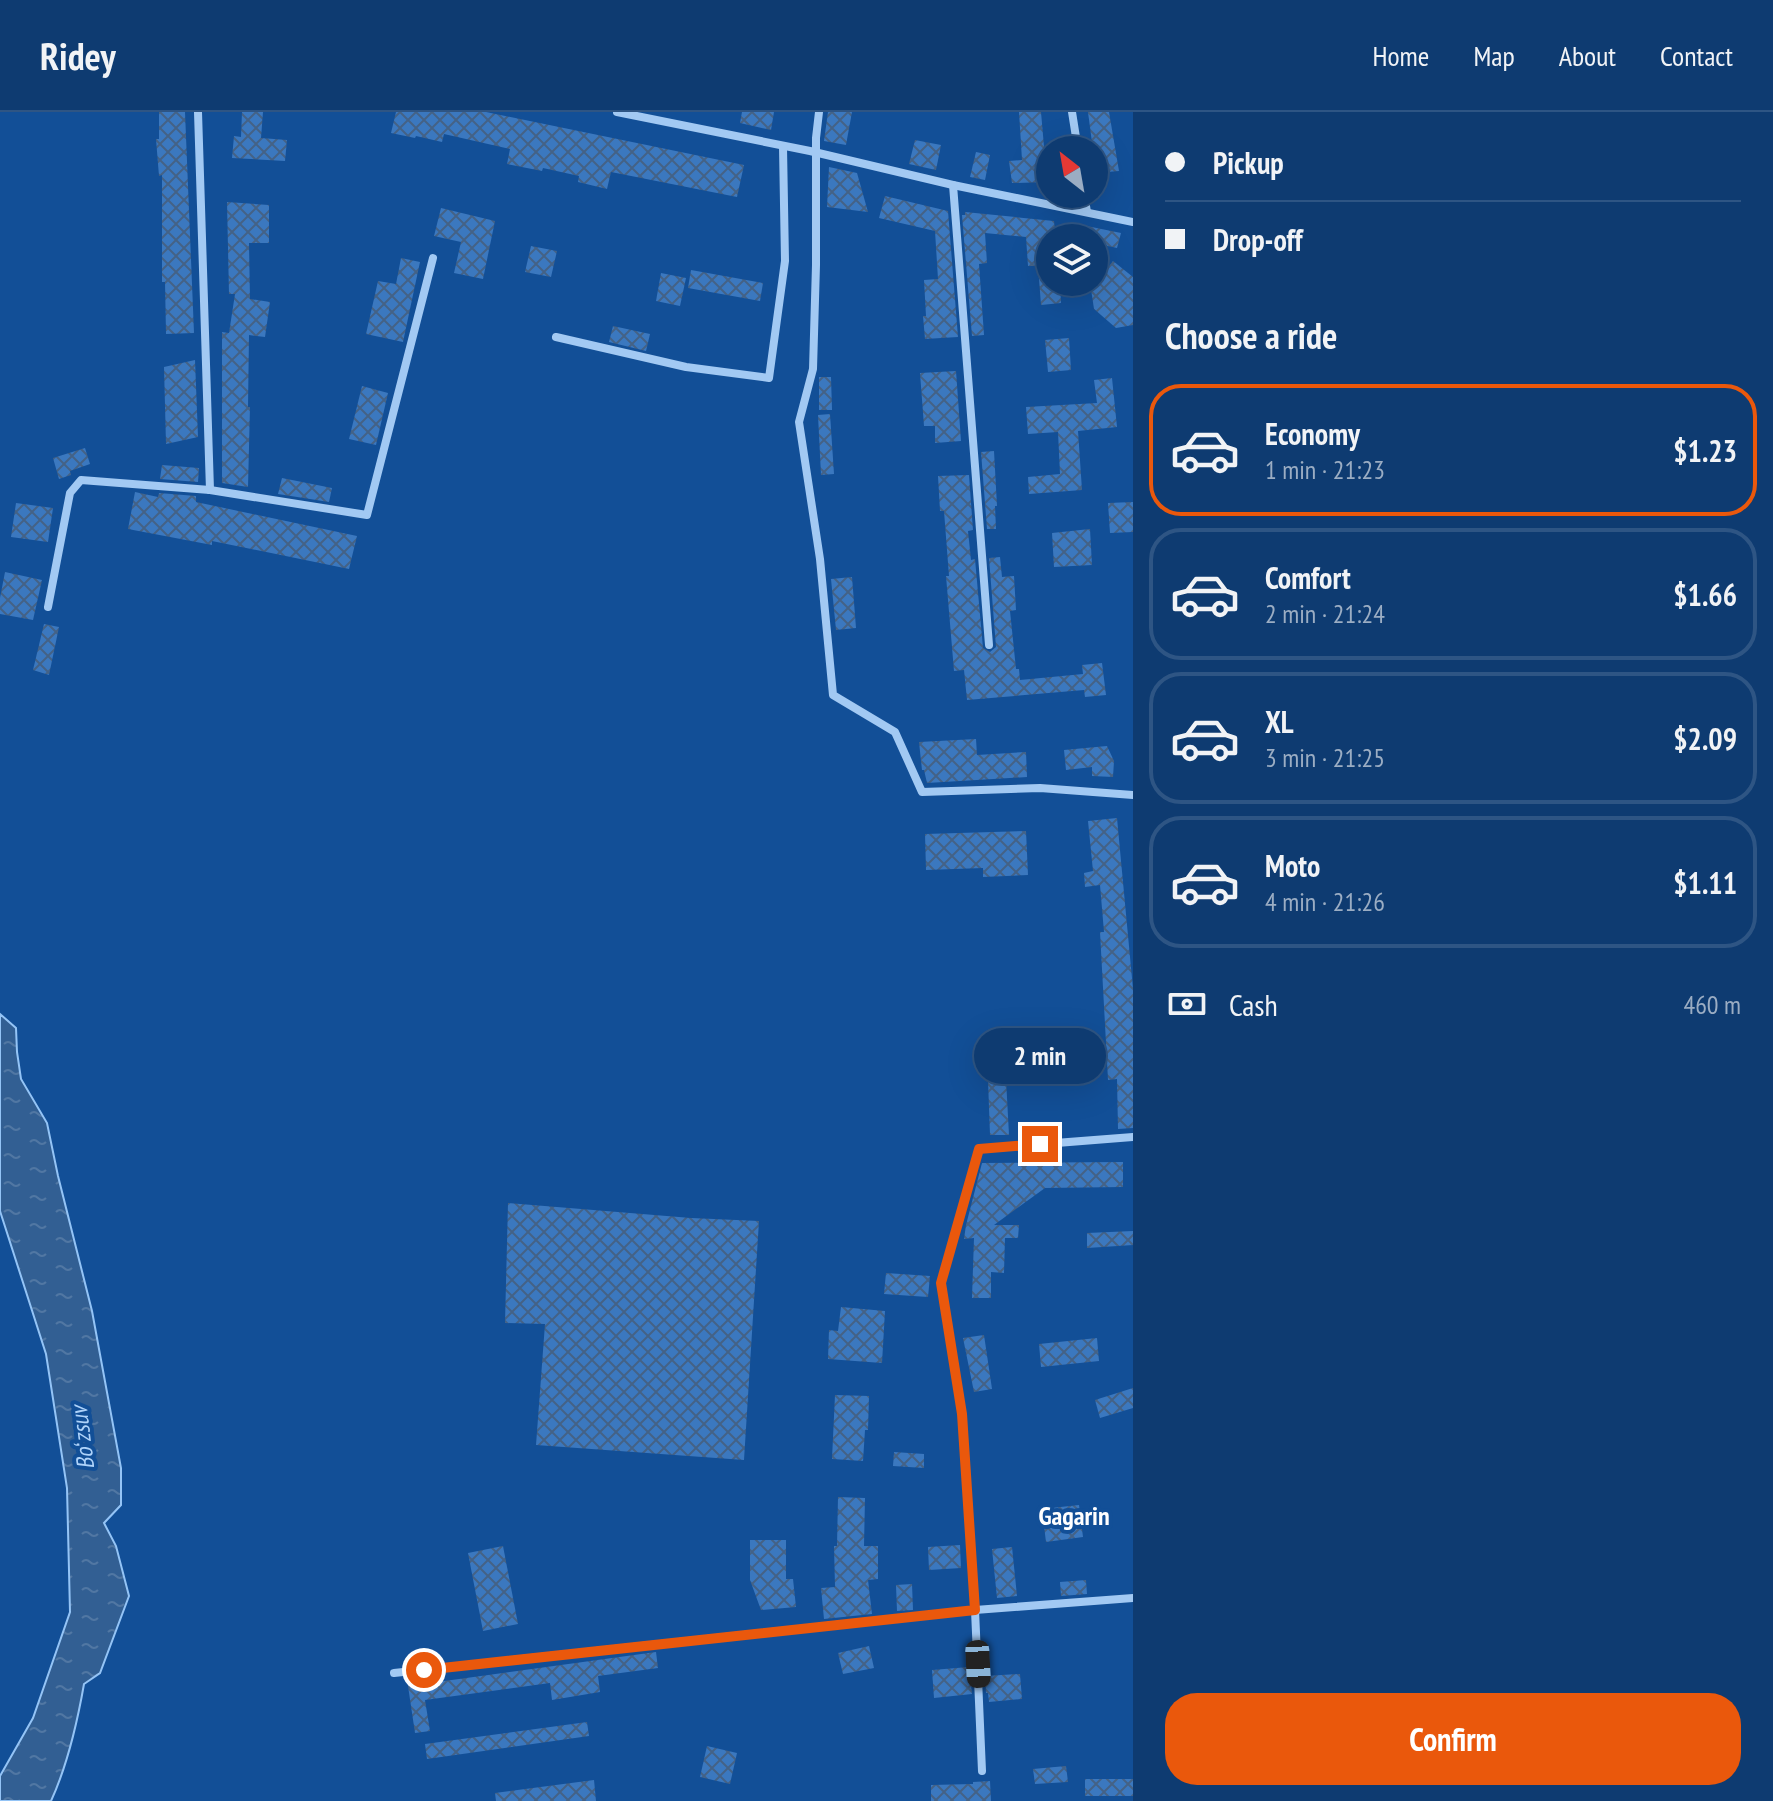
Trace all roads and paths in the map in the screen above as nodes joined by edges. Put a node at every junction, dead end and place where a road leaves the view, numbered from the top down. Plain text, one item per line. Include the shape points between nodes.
1 (198, 112) edge
2 (617, 112) edge
3 (819, 112) edge
4 (1072, 112) edge
5 (1076, 136) edge
6 (783, 147) junction
7 (813, 152) junction
8 (953, 185) junction
9 (1086, 208) edge
10 (1087, 212) junction
11 (1133, 222) edge
12 (433, 258) dead end
13 (556, 337) dead end
14 (210, 490) junction
15 (48, 607) dead end
16 (989, 645) dead end
17 (1133, 795) edge
18 (1133, 1137) edge
19 (1133, 1598) edge
20 (975, 1610) junction
21 (394, 1673) dead end
22 (982, 1771) dead end

1 - 14 street
2 - 6 street
3 - 7 street
4 - 5 street
6 - 7 street
6 - 13 street via 785,261 769,378 686,367
7 - 8 street
7 - 17 street via 813,369 799,422 833,695 895,732 922,792 1040,788
8 - 10 street
8 - 16 street
9 - 10 street
10 - 11 street
12 - 14 street via 367,515
14 - 15 street via 81,480 70,493
18 - 20 street via 979,1149 941,1283 962,1414
19 - 20 street
20 - 21 street
20 - 22 street

